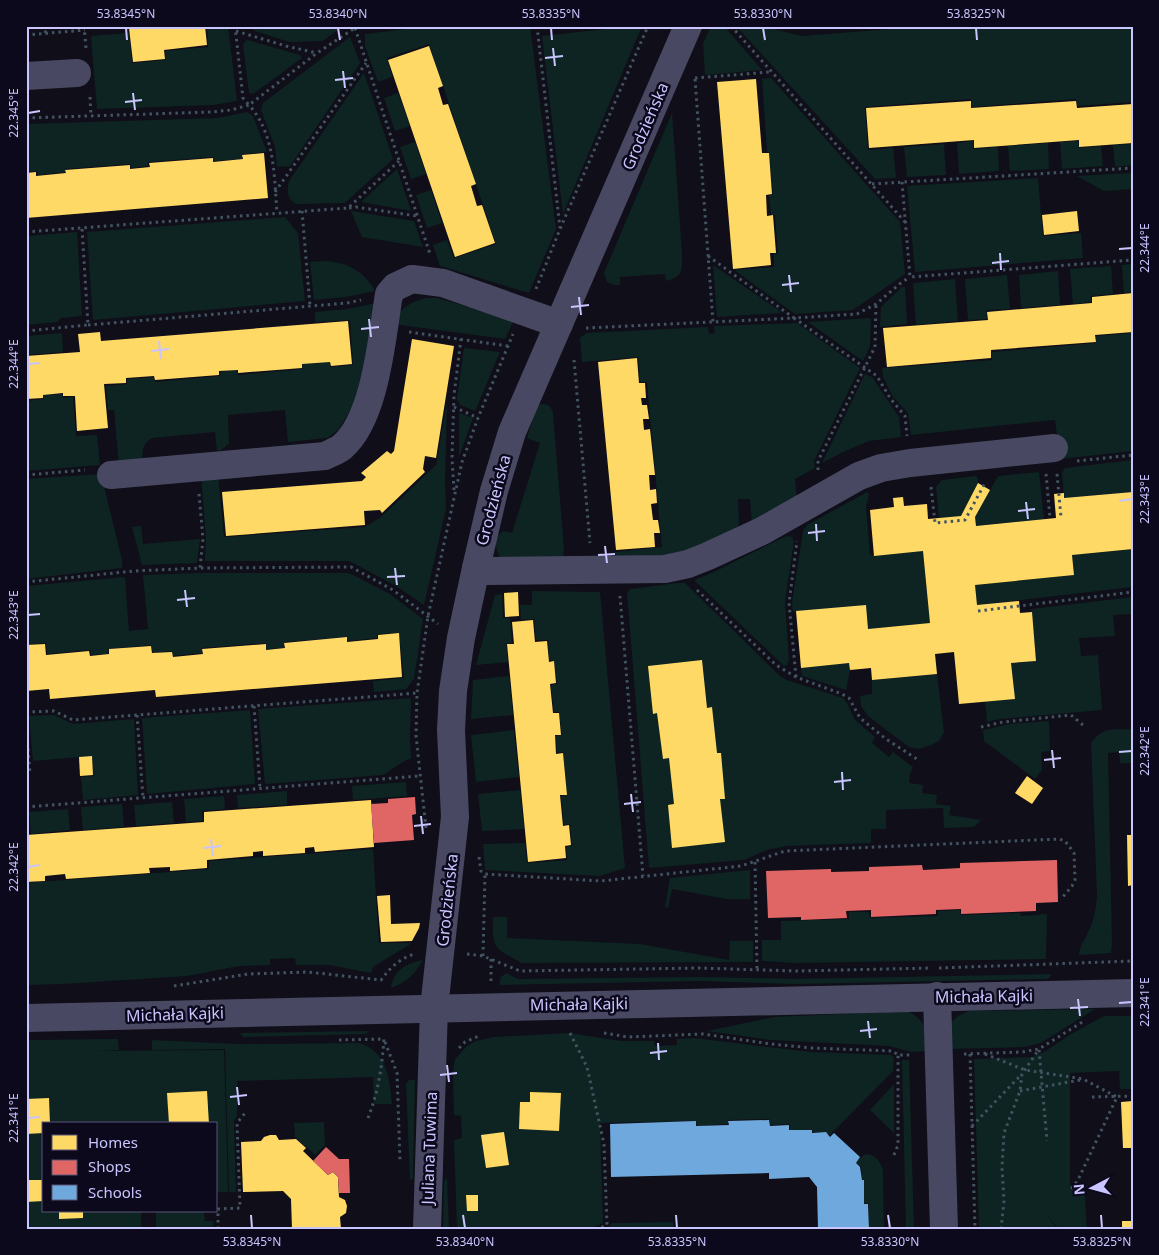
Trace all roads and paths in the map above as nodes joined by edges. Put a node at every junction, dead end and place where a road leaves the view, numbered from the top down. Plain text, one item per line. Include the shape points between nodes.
1 (48, 26) edge
2 (235, 26) edge
3 (363, 26) edge
4 (537, 26) edge
5 (688, 26) edge
6 (731, 26) edge
7 (801, 26) edge
8 (815, 26) edge
9 (355, 28) junction
10 (85, 30) dead end
11 (236, 31) junction
12 (45, 34) junction
13 (26, 35) edge
14 (317, 53) junction
15 (366, 63) junction
16 (694, 70) dead end
17 (770, 72) junction
18 (77, 73) dead end
19 (26, 76) edge
20 (695, 78) junction
21 (249, 105) junction
22 (26, 118) edge
23 (399, 161) junction
24 (1133, 168) edge
25 (902, 182) junction
26 (872, 184) junction
27 (275, 192) junction
28 (348, 208) junction
29 (302, 211) junction
30 (277, 212) junction
31 (417, 216) junction
32 (905, 222) junction
33 (82, 228) junction
34 (560, 229) dead end
35 (26, 232) edge
36 (708, 256) junction
37 (1133, 260) edge
38 (432, 261) dead end
39 (910, 277) junction
40 (389, 294) junction
41 (876, 304) junction
42 (310, 306) junction
43 (794, 318) junction
44 (713, 322) junction
45 (88, 325) junction
46 (568, 326) junction
47 (26, 330) edge
48 (408, 332) dead end
49 (461, 339) junction
50 (508, 346) dead end
51 (573, 354) dead end
52 (864, 367) junction
53 (454, 407) junction
54 (478, 418) dead end
55 (1133, 456) edge
56 (1062, 460) junction
57 (910, 463) junction
58 (197, 468) junction
59 (101, 472) joint
60 (26, 475) edge
61 (988, 477) dead end
62 (1047, 483) dead end
63 (931, 484) dead end
64 (454, 496) dead end
65 (821, 497) junction
66 (1061, 517) dead end
67 (1050, 518) dead end
68 (798, 535) dead end
69 (200, 568) junction
70 (476, 568) junction
71 (593, 571) junction
72 (26, 582) edge
73 (693, 585) dead end
74 (621, 591) dead end
75 (1133, 592) edge
76 (978, 611) dead end
77 (428, 616) junction
78 (461, 638) junction
79 (796, 677) junction
80 (417, 693) junction
81 (254, 706) junction
82 (26, 712) edge
83 (138, 715) junction
84 (26, 724) edge
85 (1083, 724) dead end
86 (980, 727) dead end
87 (920, 761) dead end
88 (30, 774) dead end
89 (420, 776) junction
90 (260, 788) junction
91 (143, 798) junction
92 (26, 807) edge
93 (426, 831) dead end
94 (478, 851) dead end
95 (755, 862) junction
96 (485, 874) junction
97 (643, 876) junction
98 (1062, 898) dead end
99 (441, 952) junction
100 (483, 956) junction
101 (1133, 961) edge
102 (758, 970) junction
103 (167, 986) dead end
104 (1133, 993) edge
105 (938, 996) junction
106 (434, 1008) junction
107 (1091, 1017) dead end
108 (26, 1018) edge
109 (576, 1029) dead end
110 (602, 1033) dead end
111 (484, 1034) dead end
112 (384, 1039) dead end
113 (1039, 1049) junction
114 (457, 1050) dead end
115 (970, 1054) junction
116 (984, 1054) junction
117 (898, 1055) junction
118 (939, 1055) junction
119 (1025, 1070) junction
120 (1041, 1072) junction
121 (397, 1073) dead end
122 (1022, 1074) junction
123 (1083, 1080) junction
124 (1042, 1088) junction
125 (1020, 1091) junction
126 (1117, 1096) junction
127 (1133, 1096) edge
128 (1092, 1097) dead end
129 (245, 1113) dead end
130 (368, 1118) dead end
131 (972, 1126) junction
132 (1047, 1140) dead end
133 (894, 1155) dead end
134 (401, 1170) dead end
135 (1068, 1192) dead end
136 (218, 1229) edge
137 (428, 1229) edge
138 (598, 1229) edge
139 (944, 1229) edge
140 (975, 1229) edge
141 (1001, 1229) edge

1 - 12 path
2 - 11 path
3 - 9 path
4 - 34 path
5 - 46 street, Grodzieńska
6 - 17 path
7 - 8 path
9 - 14 path
9 - 15 path
10 - 12 path
11 - 14 path
11 - 21 path via 243,98
12 - 13 path
14 - 21 path
15 - 23 path
15 - 27 path
16 - 20 path
17 - 20 path
17 - 26 path
18 - 19 street
20 - 36 path
21 - 22 path via 211,112
21 - 27 path via 271,148
23 - 28 path
23 - 31 path
24 - 25 path
25 - 26 path
25 - 32 path
26 - 32 path
27 - 30 path
28 - 29 path
28 - 31 path
29 - 30 path
29 - 42 path
30 - 33 path
31 - 38 path
32 - 39 path
33 - 35 path
33 - 45 path
36 - 43 path
36 - 44 path
37 - 39 path
39 - 41 path
40 - 42 path via 347,303
40 - 46 street via 395,287 412,280 443,283
40 - 58 street via 372,388 364,414 344,446 325,456
41 - 43 path via 857,314
41 - 52 path via 875,347
42 - 45 path
43 - 44 path
43 - 52 path
44 - 46 path
45 - 47 path
46 - 70 street, Grodzieńska via 512,432 496,482
48 - 49 path
49 - 50 path
49 - 53 path
51 - 71 path
52 - 57 path via 876,376 905,416
52 - 65 path via 818,461
53 - 54 path
53 - 64 path
55 - 56 path
56 - 57 street
56 - 66 path
57 - 65 street via 869,472
58 - 59 street
58 - 69 path via 203,539
59 - 60 path
61 - 63 path via 965,520 935,523
62 - 67 path
65 - 71 street via 762,531 688,564 665,569
68 - 79 path via 789,603
69 - 72 path
69 - 77 path via 351,568 393,590
70 - 71 street via 488,571
70 - 78 street, Grodzieńska
73 - 79 path via 776,665
74 - 97 path
75 - 76 path
77 - 78 path
77 - 80 path
78 - 99 street, Grodzieńska via 451,730 455,817
79 - 87 path via 849,698 860,718
80 - 81 path
80 - 89 path via 416,736
81 - 83 path
81 - 90 path
82 - 83 path via 54,710 73,720
83 - 91 path
84 - 88 path
85 - 86 path via 1071,715
89 - 90 path
89 - 93 path
90 - 91 path
91 - 92 path
94 - 96 path via 481,870
95 - 97 path
95 - 98 path via 784,851 1059,839 1065,841 1074,853 1075,880
95 - 102 path
96 - 97 path via 601,881
96 - 100 path
99 - 100 path
99 - 103 path via 422,950 404,958 381,980 308,972 248,974
99 - 106 street, Grodzieńska
100 - 102 path via 520,971
101 - 102 path via 910,969
104 - 105 street, Michała Kajki
105 - 106 street, Michała Kajki
105 - 118 street
106 - 108 street, Michała Kajki
106 - 137 street, Juliana Tuwima
107 - 113 path
109 - 138 path via 567,1028 587,1067 604,1144 607,1225
110 - 117 path via 628,1037 703,1034 812,1048 893,1051
111 - 114 path via 465,1042
112 - 130 path via 379,1083
113 - 116 path
113 - 119 path
113 - 120 path
115 - 116 path
115 - 118 path
115 - 131 path
116 - 119 path
117 - 118 path
117 - 133 path via 898,1145
118 - 139 street
119 - 120 path
119 - 122 path
120 - 123 path
120 - 124 path
121 - 134 path
122 - 125 path
122 - 131 path
123 - 124 path
123 - 126 path
124 - 125 path
124 - 132 path
125 - 141 path via 1004,1133
126 - 127 path
126 - 128 path
126 - 135 path via 1078,1180
129 - 136 path via 237,1123 240,1208 218,1209
131 - 140 path

